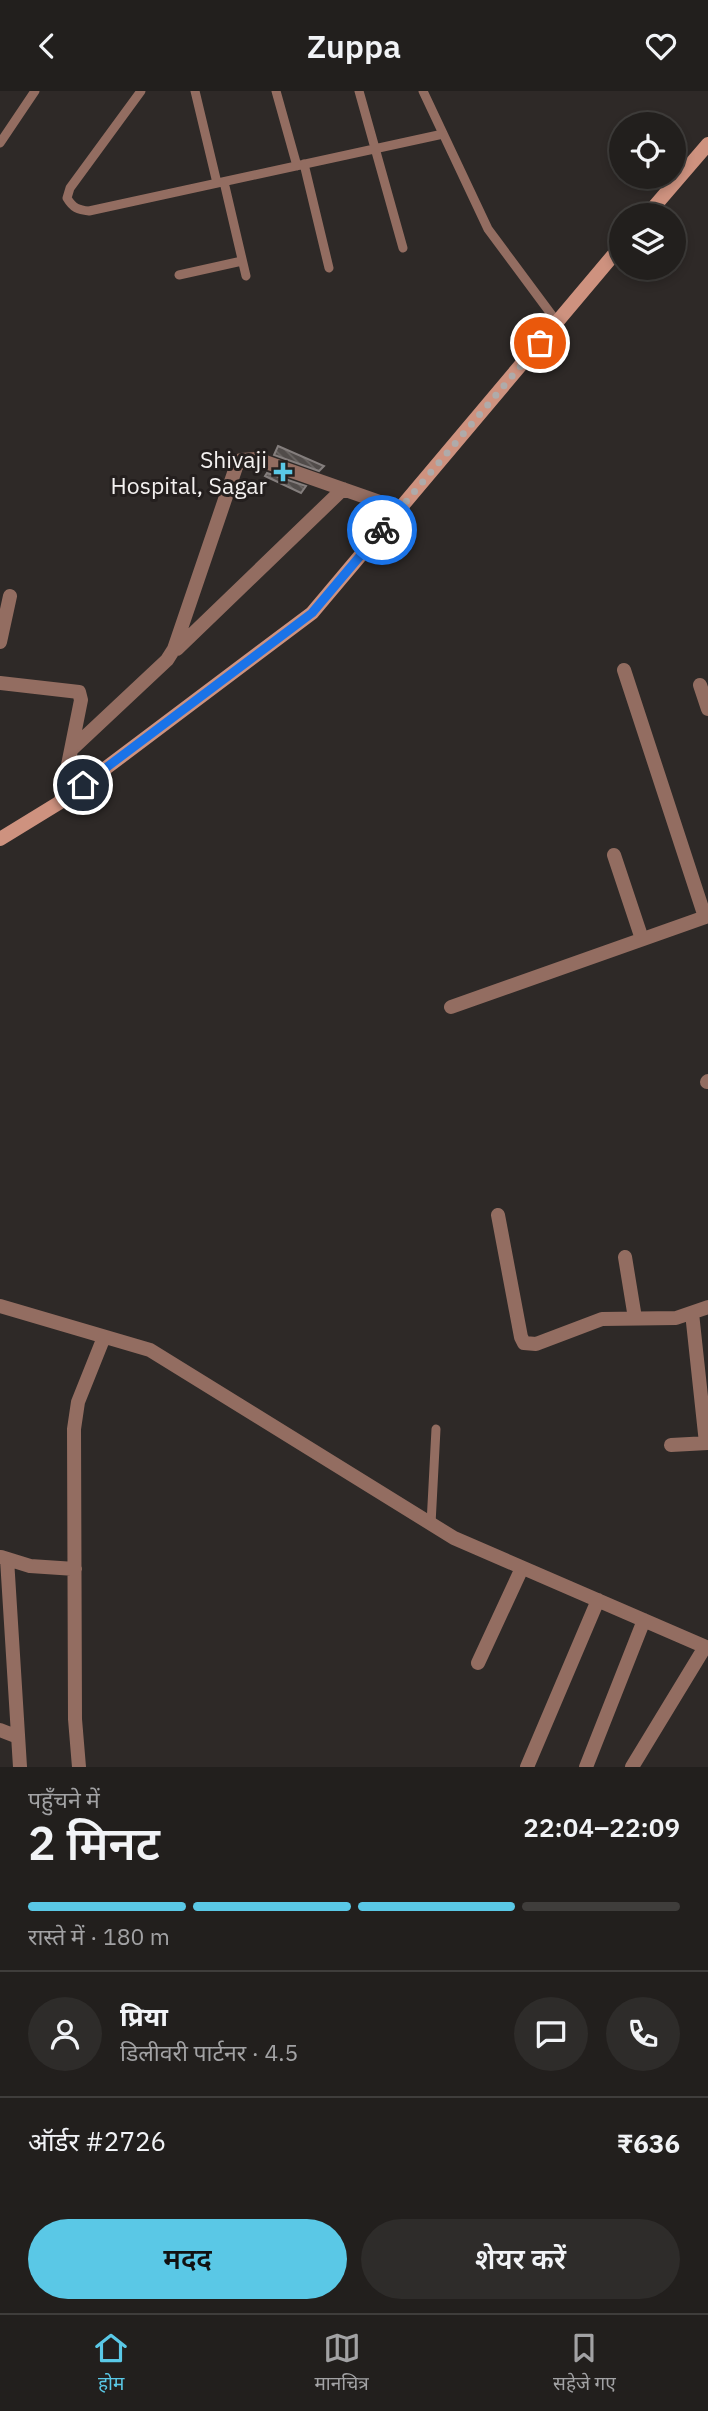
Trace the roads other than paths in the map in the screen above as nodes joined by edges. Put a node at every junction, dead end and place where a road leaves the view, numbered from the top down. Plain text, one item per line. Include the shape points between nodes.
1 (35, 91) edge
2 (141, 91) edge
3 (195, 91) edge
4 (276, 91) edge
5 (359, 91) edge
6 (423, 91) edge
7 (443, 134) junction
8 (0, 143) edge
9 (708, 143) edge
10 (376, 149) junction
11 (301, 165) junction
12 (221, 182) junction
13 (658, 203) edge
14 (403, 248) dead end
15 (609, 260) edge
16 (242, 261) junction
17 (329, 268) dead end
18 (179, 275) dead end
19 (246, 276) dead end
20 (557, 322) junction
21 (343, 489) junction
22 (400, 509) junction
23 (10, 596) dead end
24 (0, 642) edge
25 (169, 657) junction
26 (624, 670) dead end
27 (0, 683) edge
28 (700, 685) dead end
29 (708, 709) edge
30 (71, 750) junction
31 (61, 800) junction
32 (0, 839) edge
33 (614, 855) dead end
34 (707, 916) edge
35 (642, 939) junction
36 (451, 1007) dead end
37 (498, 1215) dead end
38 (625, 1257) dead end
39 (6, 1307) edge
40 (708, 1307) edge
41 (692, 1313) junction
42 (635, 1318) junction
43 (104, 1337) junction
44 (436, 1429) dead end
45 (707, 1443) edge
46 (671, 1445) dead end
47 (431, 1524) junction
48 (3, 1557) edge
49 (523, 1568) junction
50 (75, 1569) junction
51 (4, 1597) edge
52 (598, 1600) junction
53 (644, 1620) junction
54 (707, 1647) edge
55 (478, 1663) dead end
56 (7, 1674) edge
57 (0, 1730) edge
58 (18, 1737) junction
59 (20, 1767) edge
60 (79, 1767) edge
61 (527, 1767) edge
62 (586, 1767) edge
63 (632, 1767) edge

1 - 8 lane
2 - 12 lane via 70,188 67,198 71,206 89,211
3 - 12 lane
4 - 11 lane
5 - 10 lane
6 - 7 lane
7 - 10 lane
7 - 20 lane via 488,229
9 - 13 main road
10 - 11 lane
10 - 14 lane
11 - 12 lane
11 - 17 lane
12 - 16 lane
15 - 20 main road
16 - 18 lane
16 - 19 lane
20 - 22 main road
21 - 22 street
21 - 25 street
21 - 25 street via 257,459 241,460
22 - 31 main road via 312,613
23 - 24 street
25 - 30 street
26 - 34 street
27 - 30 street via 79,692
28 - 29 street
30 - 31 street
31 - 32 main road
33 - 35 street
34 - 35 street
35 - 36 street
37 - 42 street via 524,1343 536,1344 602,1319
38 - 42 street
39 - 43 street
40 - 41 street
41 - 42 street via 667,1319
41 - 45 street
43 - 47 street via 159,1354
43 - 50 street via 75,1414
44 - 47 lane
45 - 46 street
47 - 49 street
48 - 50 street via 41,1568
48 - 51 street
49 - 52 street
49 - 55 street
50 - 60 street
51 - 56 street
52 - 53 street
52 - 61 street
53 - 54 street
53 - 62 street
54 - 63 street
56 - 58 street
57 - 58 street
58 - 59 street

